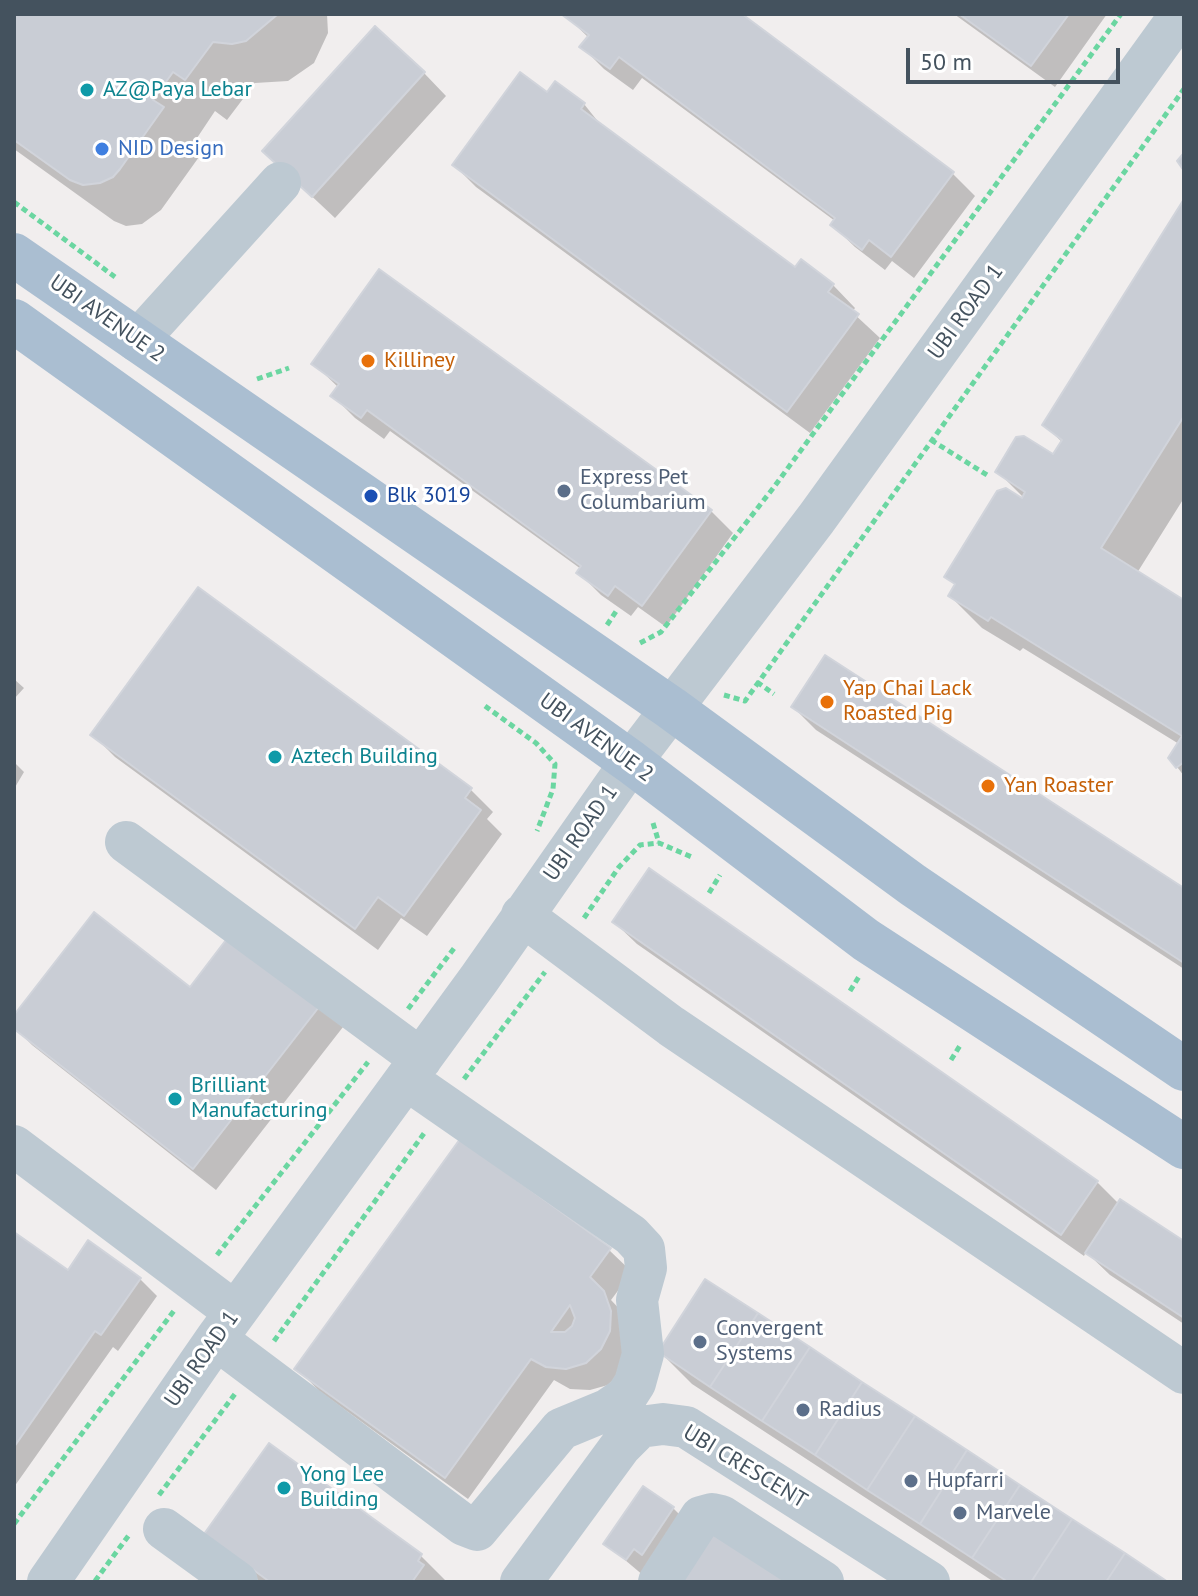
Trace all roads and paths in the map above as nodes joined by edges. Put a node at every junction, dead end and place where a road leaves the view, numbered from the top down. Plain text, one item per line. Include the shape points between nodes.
1 (1121, 14) edge
2 (1181, 14) edge
3 (1184, 89) edge
4 (280, 183) dead end
5 (14, 255) edge
6 (14, 321) edge
7 (137, 341) junction
8 (289, 368) dead end
9 (253, 381) dead end
10 (931, 440) junction
11 (987, 475) dead end
12 (637, 644) dead end
13 (757, 682) junction
14 (716, 692) dead end
15 (774, 694) dead end
16 (671, 708) junction
17 (631, 762) junction
18 (555, 764) dead end
19 (652, 820) dead end
20 (126, 842) dead end
21 (530, 844) dead end
22 (720, 875) dead end
23 (709, 893) dead end
24 (522, 915) junction
25 (461, 939) dead end
26 (564, 947) junction
27 (863, 971) dead end
28 (850, 991) dead end
29 (964, 1040) dead end
30 (405, 1058) junction
31 (951, 1060) dead end
32 (1184, 1069) edge
33 (444, 1105) junction
34 (14, 1146) edge
35 (1184, 1147) edge
36 (196, 1282) junction
37 (226, 1325) junction
38 (254, 1368) junction
39 (1184, 1373) edge
40 (149, 1522) junction
41 (14, 1524) edge
42 (48, 1582) edge
43 (94, 1582) edge
44 (237, 1582) edge
45 (521, 1582) edge
46 (659, 1582) edge
47 (823, 1582) edge
48 (929, 1582) edge

1 - 12 path via 774,487 661,632
2 - 16 street, UBI ROAD 1 via 816,519
3 - 10 path
4 - 7 street
5 - 7 main road, UBI AVENUE 2
6 - 17 main road, UBI AVENUE 2
7 - 16 main road, UBI AVENUE 2
8 - 9 path
10 - 11 path
10 - 13 path
13 - 14 path via 745,701
13 - 15 path
16 - 17 street, UBI ROAD 1
16 - 32 main road, UBI AVENUE 2 via 913,885
17 - 24 street, UBI ROAD 1
17 - 35 main road, UBI AVENUE 2 via 866,940
18 - 21 path via 553,789
19 - 26 path via 659,843 640,845 619,867
20 - 30 street
22 - 23 path
24 - 26 street
24 - 30 street, UBI ROAD 1
25 - 30 path
26 - 33 path
26 - 39 street via 671,1026
27 - 28 path
29 - 31 path
30 - 33 street
30 - 36 path
30 - 37 street, UBI ROAD 1
33 - 38 path
33 - 38 street via 644,1249 646,1268 637,1300 643,1354 626,1397 561,1429 477,1530
34 - 36 street
36 - 37 street
36 - 41 path
37 - 38 street
37 - 42 street, UBI ROAD 1
38 - 40 path
40 - 43 path
40 - 44 street
45 - 48 street, UBI CRESCENT via 620,1447 640,1427 663,1424 686,1427
46 - 47 street via 701,1517 712,1514

